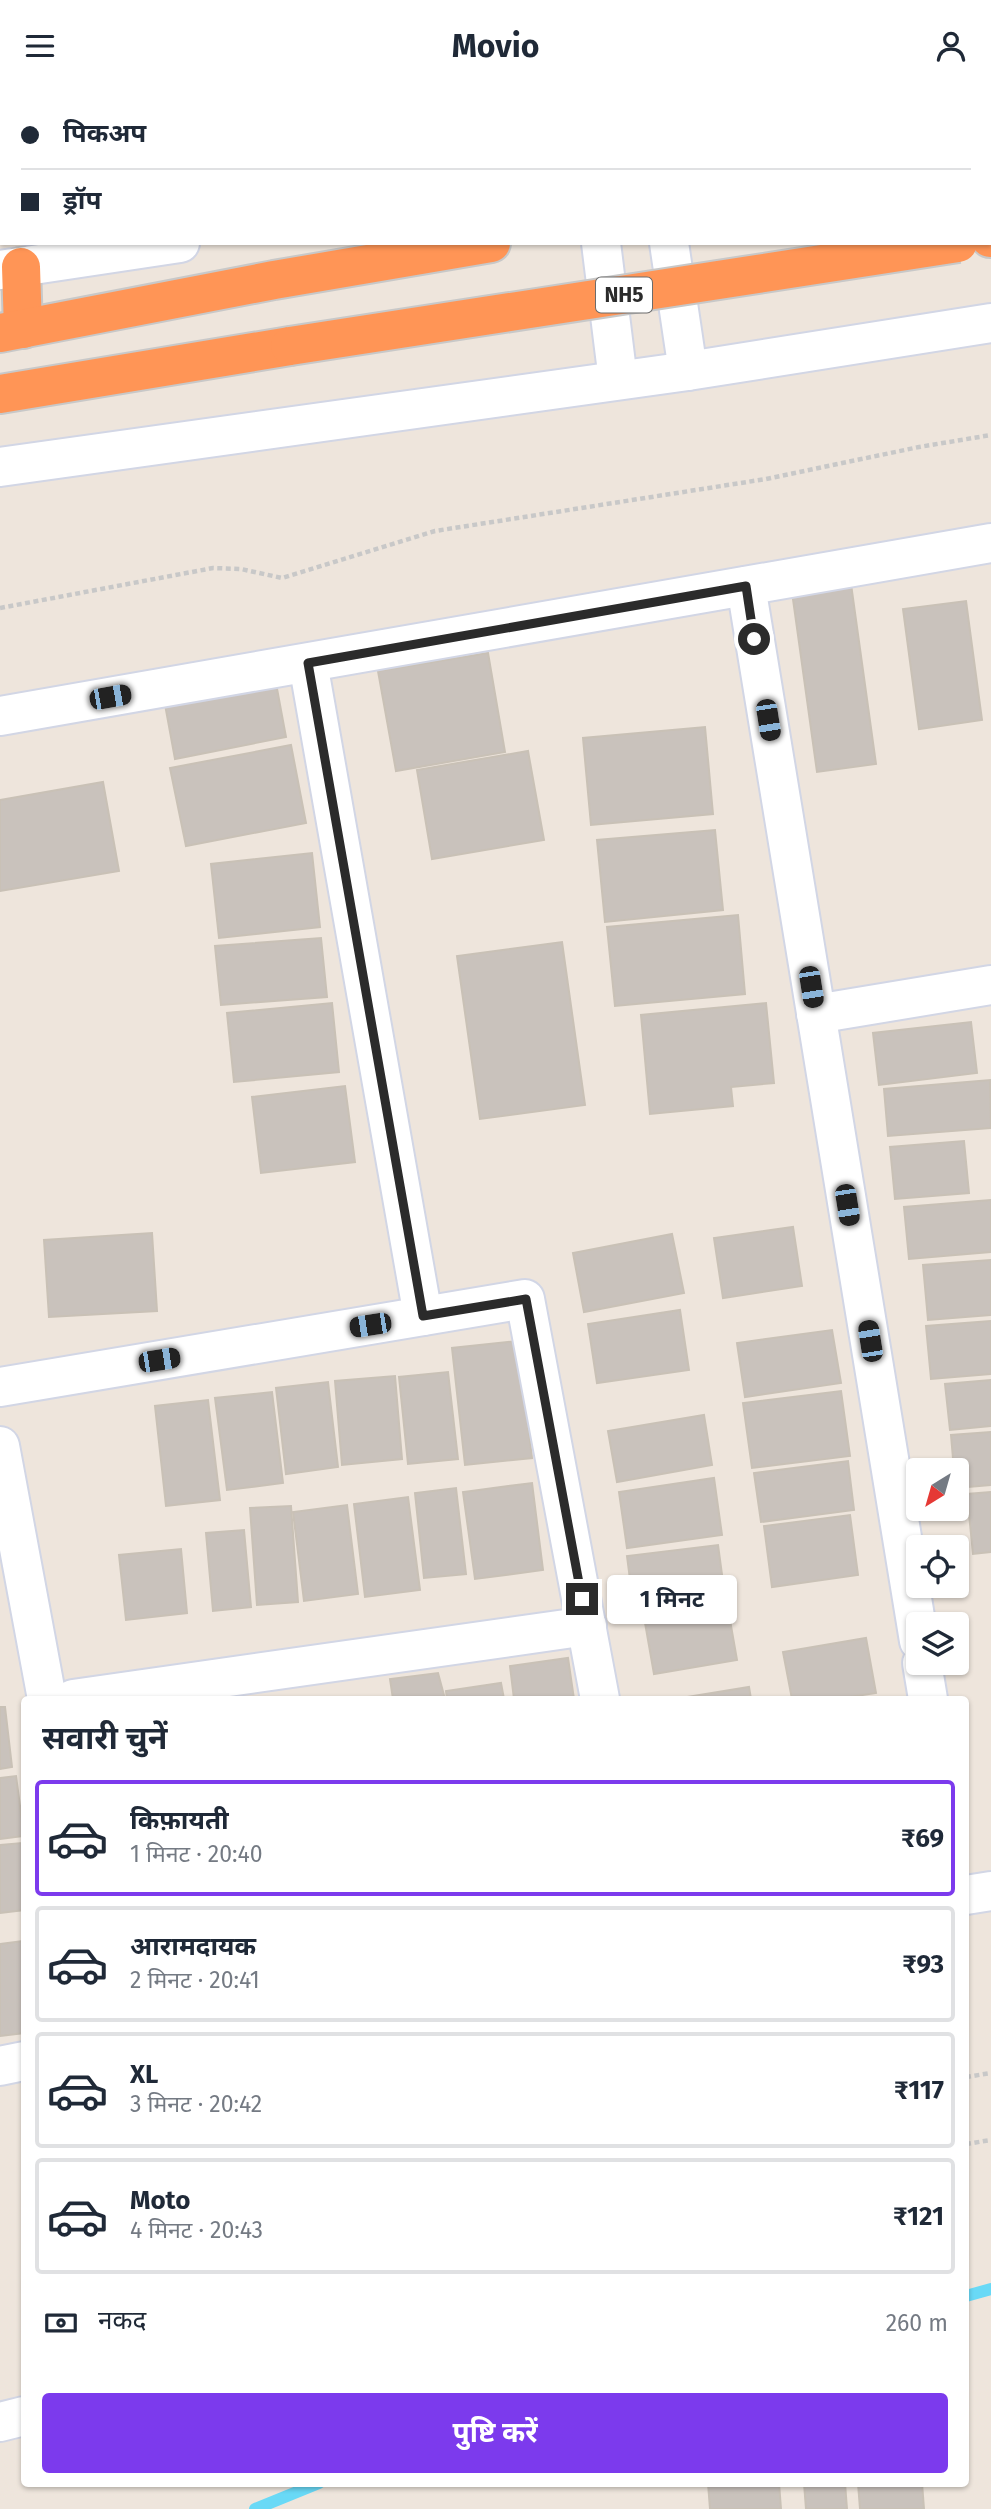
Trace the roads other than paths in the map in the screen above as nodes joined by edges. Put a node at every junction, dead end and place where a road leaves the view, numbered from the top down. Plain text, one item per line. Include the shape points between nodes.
1 (166, 245) edge
2 (479, 245) edge
3 (601, 245) edge
4 (669, 245) edge
5 (945, 245) edge
6 (11, 268) edge
7 (991, 323) edge
8 (12, 331) edge
9 (688, 371) junction
10 (618, 380) junction
11 (0, 394) edge
12 (0, 467) edge
13 (991, 543) edge
14 (746, 586) junction
15 (308, 663) junction
16 (0, 716) edge
17 (991, 985) edge
18 (816, 1014) junction
19 (423, 1316) junction
20 (0, 1387) edge
21 (0, 1446) edge
22 (8, 1535) edge
23 (914, 1612) edge
24 (587, 1626) junction
25 (924, 1675) edge
26 (46, 1696) edge
27 (94, 1696) edge
28 (599, 1696) edge
29 (928, 1696) edge
30 (991, 1891) edge
31 (969, 1895) edge
32 (21, 2062) edge
33 (0, 2066) edge
34 (21, 2417) edge
35 (0, 2421) edge

1 - 6 street
2 - 8 highway
3 - 10 street
4 - 9 street
5 - 11 highway, NH5, bridge
6 - 8 highway
7 - 9 street
9 - 10 street
10 - 12 street
13 - 14 street
14 - 15 street
14 - 18 street
15 - 16 street
15 - 19 street
17 - 18 street
18 - 23 street
19 - 20 street
19 - 24 street via 526,1299
21 - 22 street
22 - 26 street
24 - 27 street
24 - 28 street
25 - 29 street
30 - 31 street
32 - 33 street
34 - 35 street

